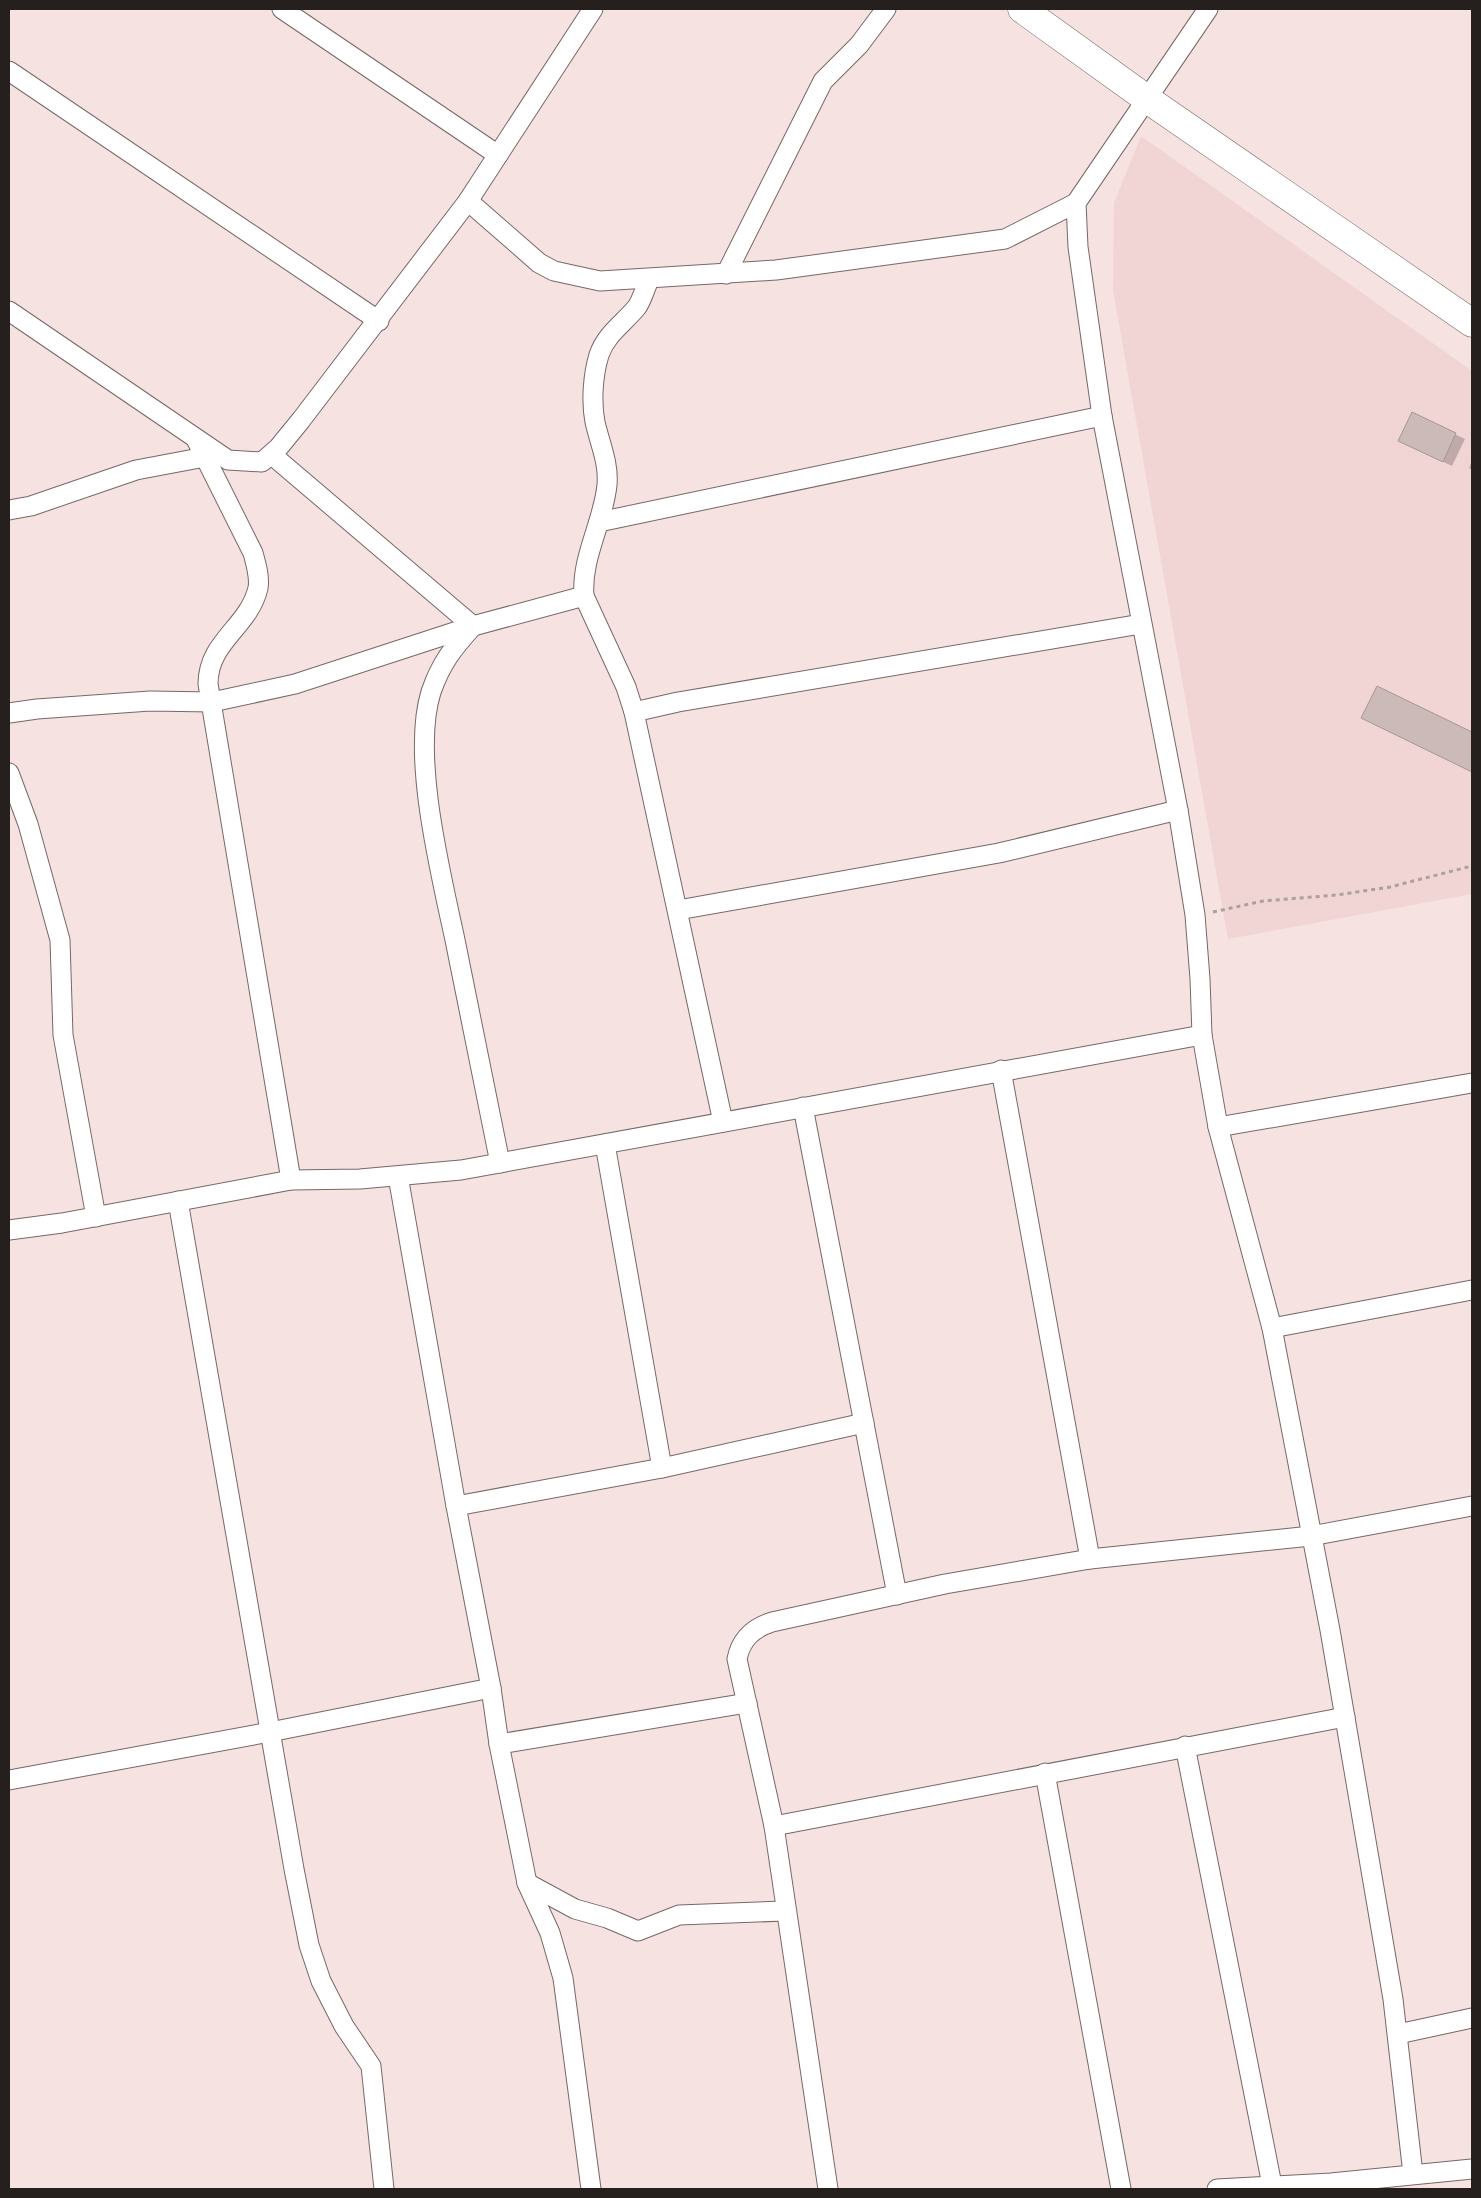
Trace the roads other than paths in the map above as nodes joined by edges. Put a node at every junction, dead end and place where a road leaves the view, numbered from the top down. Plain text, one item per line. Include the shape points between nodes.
1 (282, 9) edge
2 (593, 9) edge
3 (886, 9) edge
4 (1022, 9) edge
5 (1208, 9) edge
6 (9, 71) edge
7 (1147, 99) junction
8 (498, 155) junction
9 (468, 201) junction
10 (1076, 202) junction
11 (726, 274) junction
12 (649, 280) junction
13 (9, 311) edge
14 (379, 320) junction
15 (1472, 323) edge
16 (1102, 416) junction
17 (196, 439) junction
18 (272, 454) junction
19 (205, 457) junction
20 (9, 510) edge
21 (598, 522) junction
22 (584, 596) junction
23 (1141, 624) junction
24 (473, 626) junction
25 (212, 702) junction
26 (634, 712) junction
27 (9, 713) edge
28 (9, 773) edge
29 (1178, 810) junction
30 (678, 910) junction
31 (1202, 1035) junction
32 (1001, 1070) junction
33 (1472, 1083) edge
34 (803, 1107) junction
35 (723, 1122) junction
36 (1218, 1127) junction
37 (605, 1144) junction
38 (500, 1163) junction
39 (398, 1176) junction
40 (291, 1180) junction
41 (178, 1201) junction
42 (96, 1216) junction
43 (9, 1230) edge
44 (1472, 1290) edge
45 (1272, 1328) junction
46 (864, 1423) junction
47 (662, 1468) junction
48 (456, 1506) junction
49 (1472, 1506) edge
50 (1311, 1536) junction
51 (1090, 1559) junction
52 (897, 1595) junction
53 (492, 1688) junction
54 (747, 1702) junction
55 (1345, 1717) junction
56 (270, 1732) junction
57 (499, 1744) junction
58 (1184, 1746) junction
59 (1045, 1774) junction
60 (9, 1780) edge
61 (774, 1826) junction
62 (527, 1883) junction
63 (785, 1911) junction
64 (1472, 2018) edge
65 (1398, 2034) junction
66 (1472, 2169) edge
67 (1413, 2174) junction
68 (1272, 2185) junction
69 (1331, 2186) edge
70 (384, 2189) edge
71 (591, 2189) edge
72 (828, 2189) edge
73 (1121, 2189) edge
74 (1217, 2189) edge

1 - 8 street
2 - 8 street
3 - 11 street via 859,45 823,81
4 - 7 street
5 - 7 street
6 - 14 street
7 - 10 street
7 - 15 street
8 - 9 street
9 - 12 street via 539,263 554,272 600,281
9 - 14 street
10 - 11 street via 1005,239
10 - 16 street via 1078,247
11 - 12 street
12 - 21 street via 638,307 610,335 595,371 595,422 607,474
13 - 17 street
14 - 18 street
16 - 21 street
16 - 23 street
17 - 18 street via 228,460 262,462
17 - 19 street
18 - 24 street
19 - 20 street via 136,470 31,506
19 - 25 street via 253,553 258,587 251,606 211,661 208,684
21 - 22 street via 585,564
22 - 24 street
22 - 26 street via 626,687
23 - 26 street
23 - 29 street
24 - 25 street via 295,684
24 - 38 street via 448,654 431,693 426,724 426,782 446,899
25 - 27 street via 150,701
25 - 40 street
26 - 30 street
28 - 42 street via 28,824 60,940 63,1035
29 - 30 street via 999,853
29 - 31 street via 1195,915
30 - 35 street
31 - 32 street
31 - 36 street
32 - 34 street
32 - 51 street
33 - 36 street
34 - 35 street
34 - 46 street
35 - 37 street
36 - 45 street
37 - 38 street
37 - 47 street
38 - 39 street
39 - 40 street
39 - 48 street
40 - 41 street
41 - 42 street
41 - 56 street
42 - 43 street
44 - 45 street
45 - 50 street
46 - 47 street
46 - 52 street
47 - 48 street
48 - 53 street
49 - 50 street
50 - 51 street
50 - 55 street
51 - 52 street
52 - 54 street via 758,1627 740,1646 737,1659
53 - 56 street
53 - 57 street
54 - 57 street
54 - 61 street
55 - 58 street
55 - 65 street
56 - 60 street
56 - 70 street via 310,1945 334,2010 371,2066
57 - 62 street
58 - 59 street
58 - 68 street
59 - 61 street
59 - 73 street
61 - 63 street
62 - 63 street via 575,1909 638,1931 678,1915
62 - 71 street via 550,1933 563,1978
63 - 72 street
64 - 65 street
65 - 67 street
66 - 67 street
67 - 69 street
68 - 69 street
68 - 74 street

